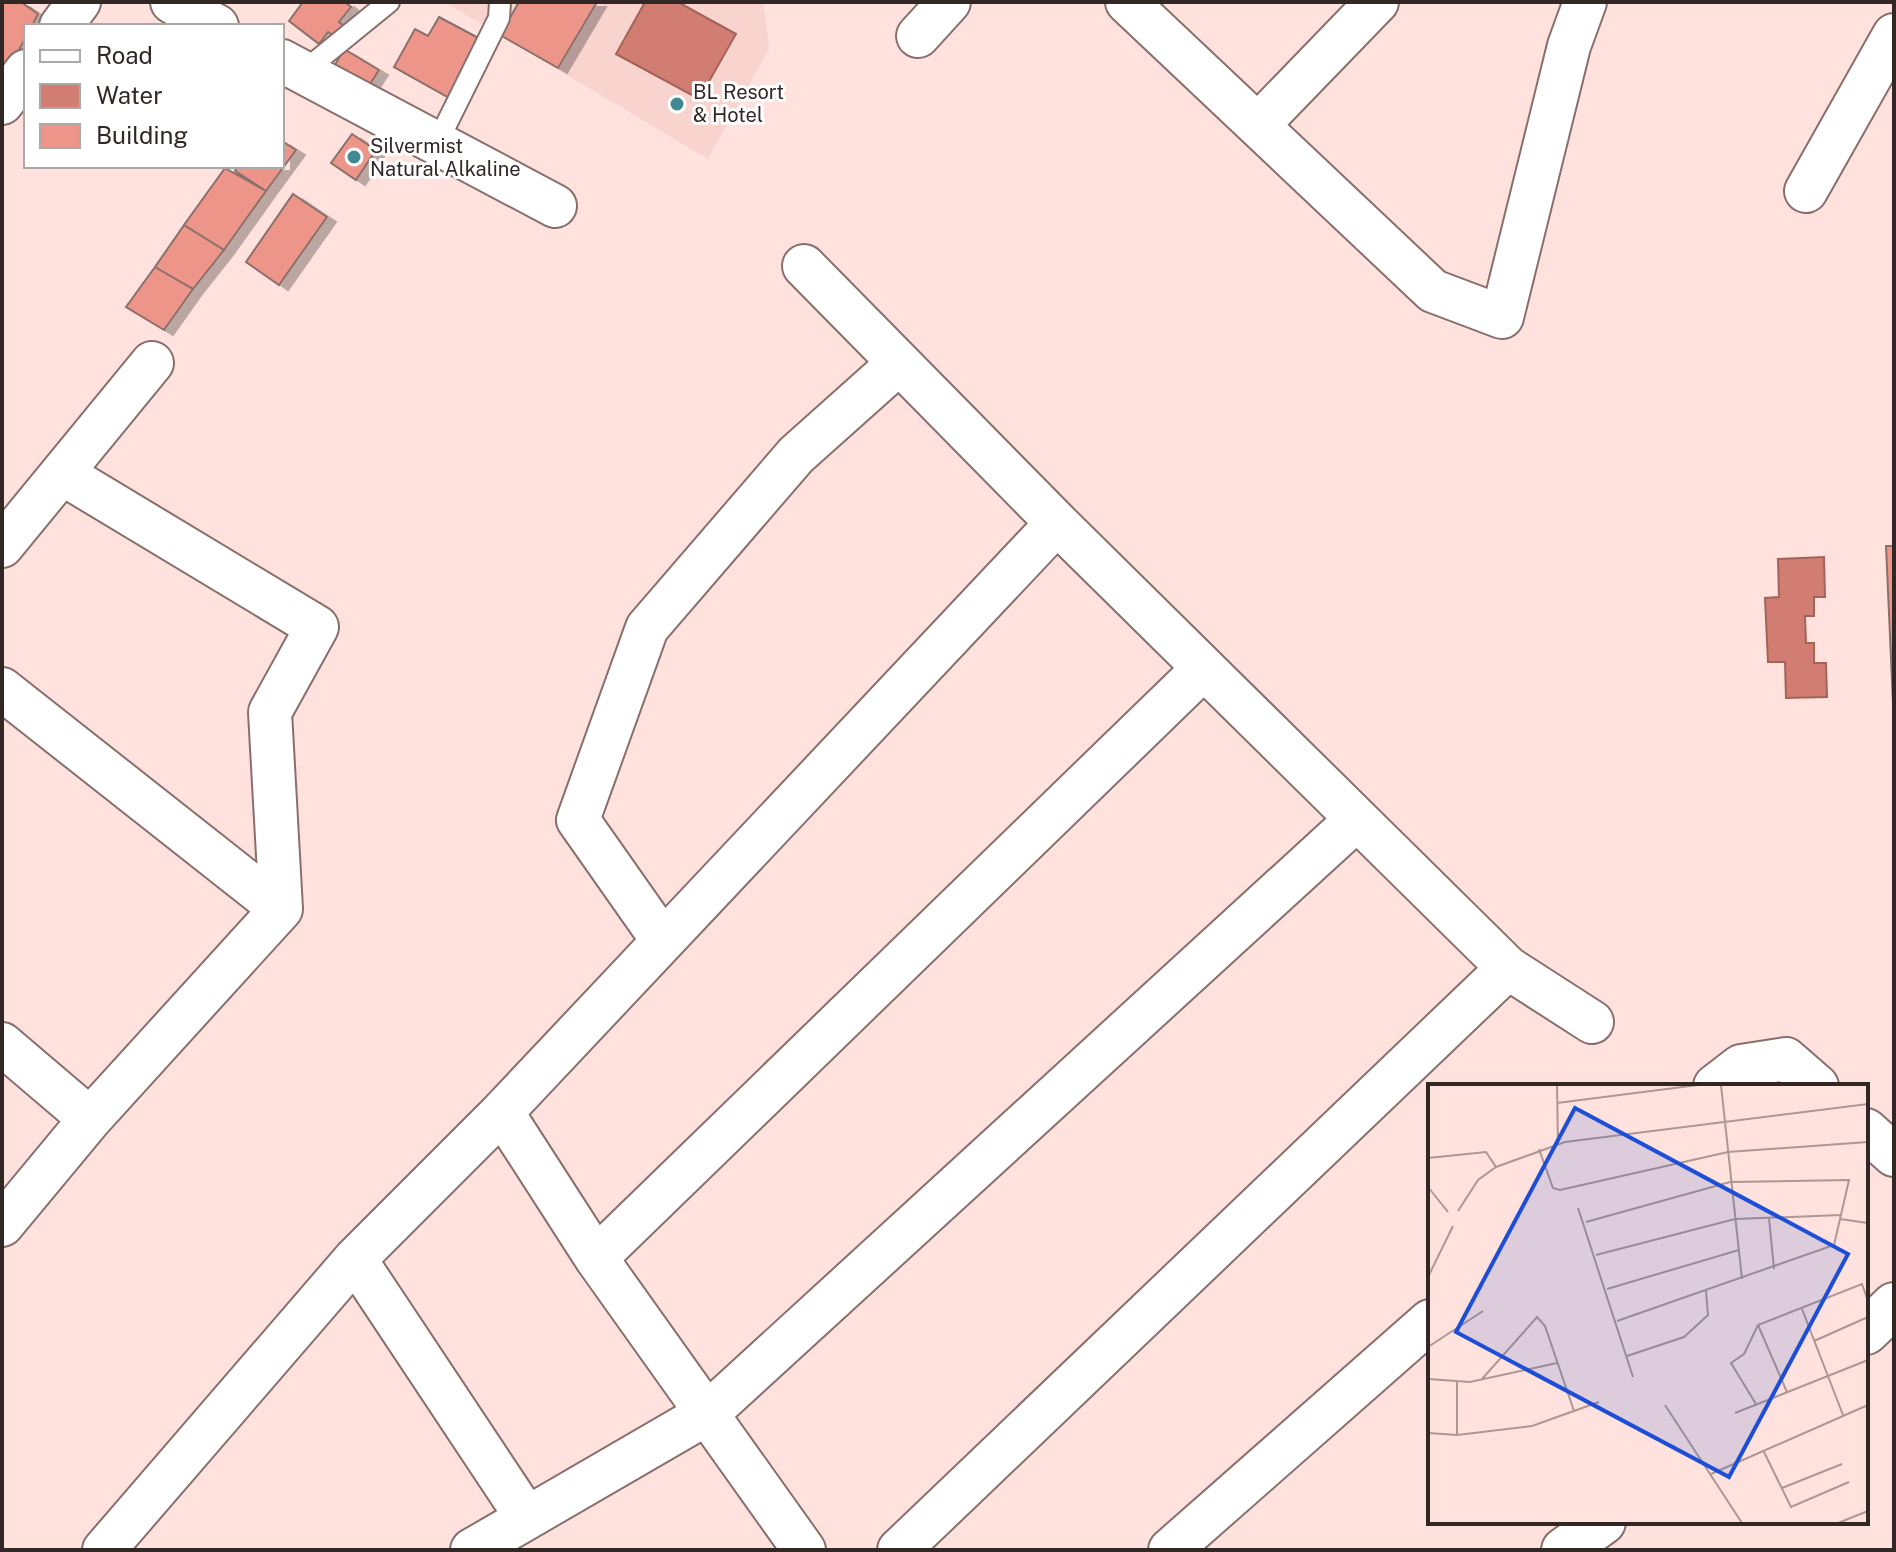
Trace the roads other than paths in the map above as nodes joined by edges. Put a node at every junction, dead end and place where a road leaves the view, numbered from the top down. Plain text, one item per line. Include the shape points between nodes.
1 (79, 2) edge
2 (172, 2) edge
3 (389, 2) edge
4 (500, 2) edge
5 (949, 2) edge
6 (1127, 2) edge
7 (1377, 2) edge
8 (1585, 2) edge
9 (62, 24) edge
10 (213, 24) edge
11 (1894, 35) edge
12 (918, 36) dead end
13 (293, 66) edge
14 (24, 74) edge
15 (2, 103) edge
16 (1259, 124) junction
17 (437, 143) junction
18 (1806, 191) dead end
19 (555, 206) dead end
20 (804, 266) dead end
21 (152, 363) dead end
22 (899, 363) junction
23 (63, 474) junction
24 (1057, 523) junction
25 (2, 546) edge
26 (1204, 668) junction
27 (2, 689) edge
28 (1357, 819) junction
29 (281, 909) junction
30 (663, 941) junction
31 (1508, 968) junction
32 (1592, 1022) dead end
33 (2, 1044) edge
34 (1718, 1084) edge
35 (1815, 1084) edge
36 (502, 1112) junction
37 (90, 1119) junction
38 (1868, 1132) edge
39 (1894, 1155) edge
40 (2, 1225) edge
41 (596, 1258) junction
42 (355, 1259) junction
43 (1428, 1323) edge
44 (708, 1413) junction
45 (527, 1518) junction
46 (1600, 1524) edge
47 (104, 1550) edge
48 (472, 1550) edge
49 (804, 1550) edge
50 (899, 1550) edge
51 (1170, 1550) edge
52 (1564, 1550) edge

1 - 9 street
2 - 10 street
3 - 13 lane
4 - 17 lane via 499,18
5 - 12 street
6 - 16 street
7 - 16 street
8 - 16 street via 1569,46 1502,317 1433,291
11 - 18 street
13 - 17 street
14 - 15 street
17 - 19 street
20 - 22 street
21 - 23 street
22 - 24 street
22 - 30 street via 796,455 647,628 578,820
23 - 25 street
23 - 29 street via 317,627 270,712
24 - 26 street
24 - 30 street
26 - 28 street
26 - 41 street
27 - 29 street
28 - 31 street
28 - 44 street
29 - 37 street
30 - 36 street
31 - 32 street
31 - 50 street
33 - 37 street
34 - 35 street via 1741,1066 1786,1059
36 - 41 street
36 - 42 street
37 - 40 street
38 - 39 street
41 - 44 street
42 - 45 street
42 - 47 street
43 - 51 street
44 - 45 street
44 - 49 street
45 - 48 street
46 - 52 street

